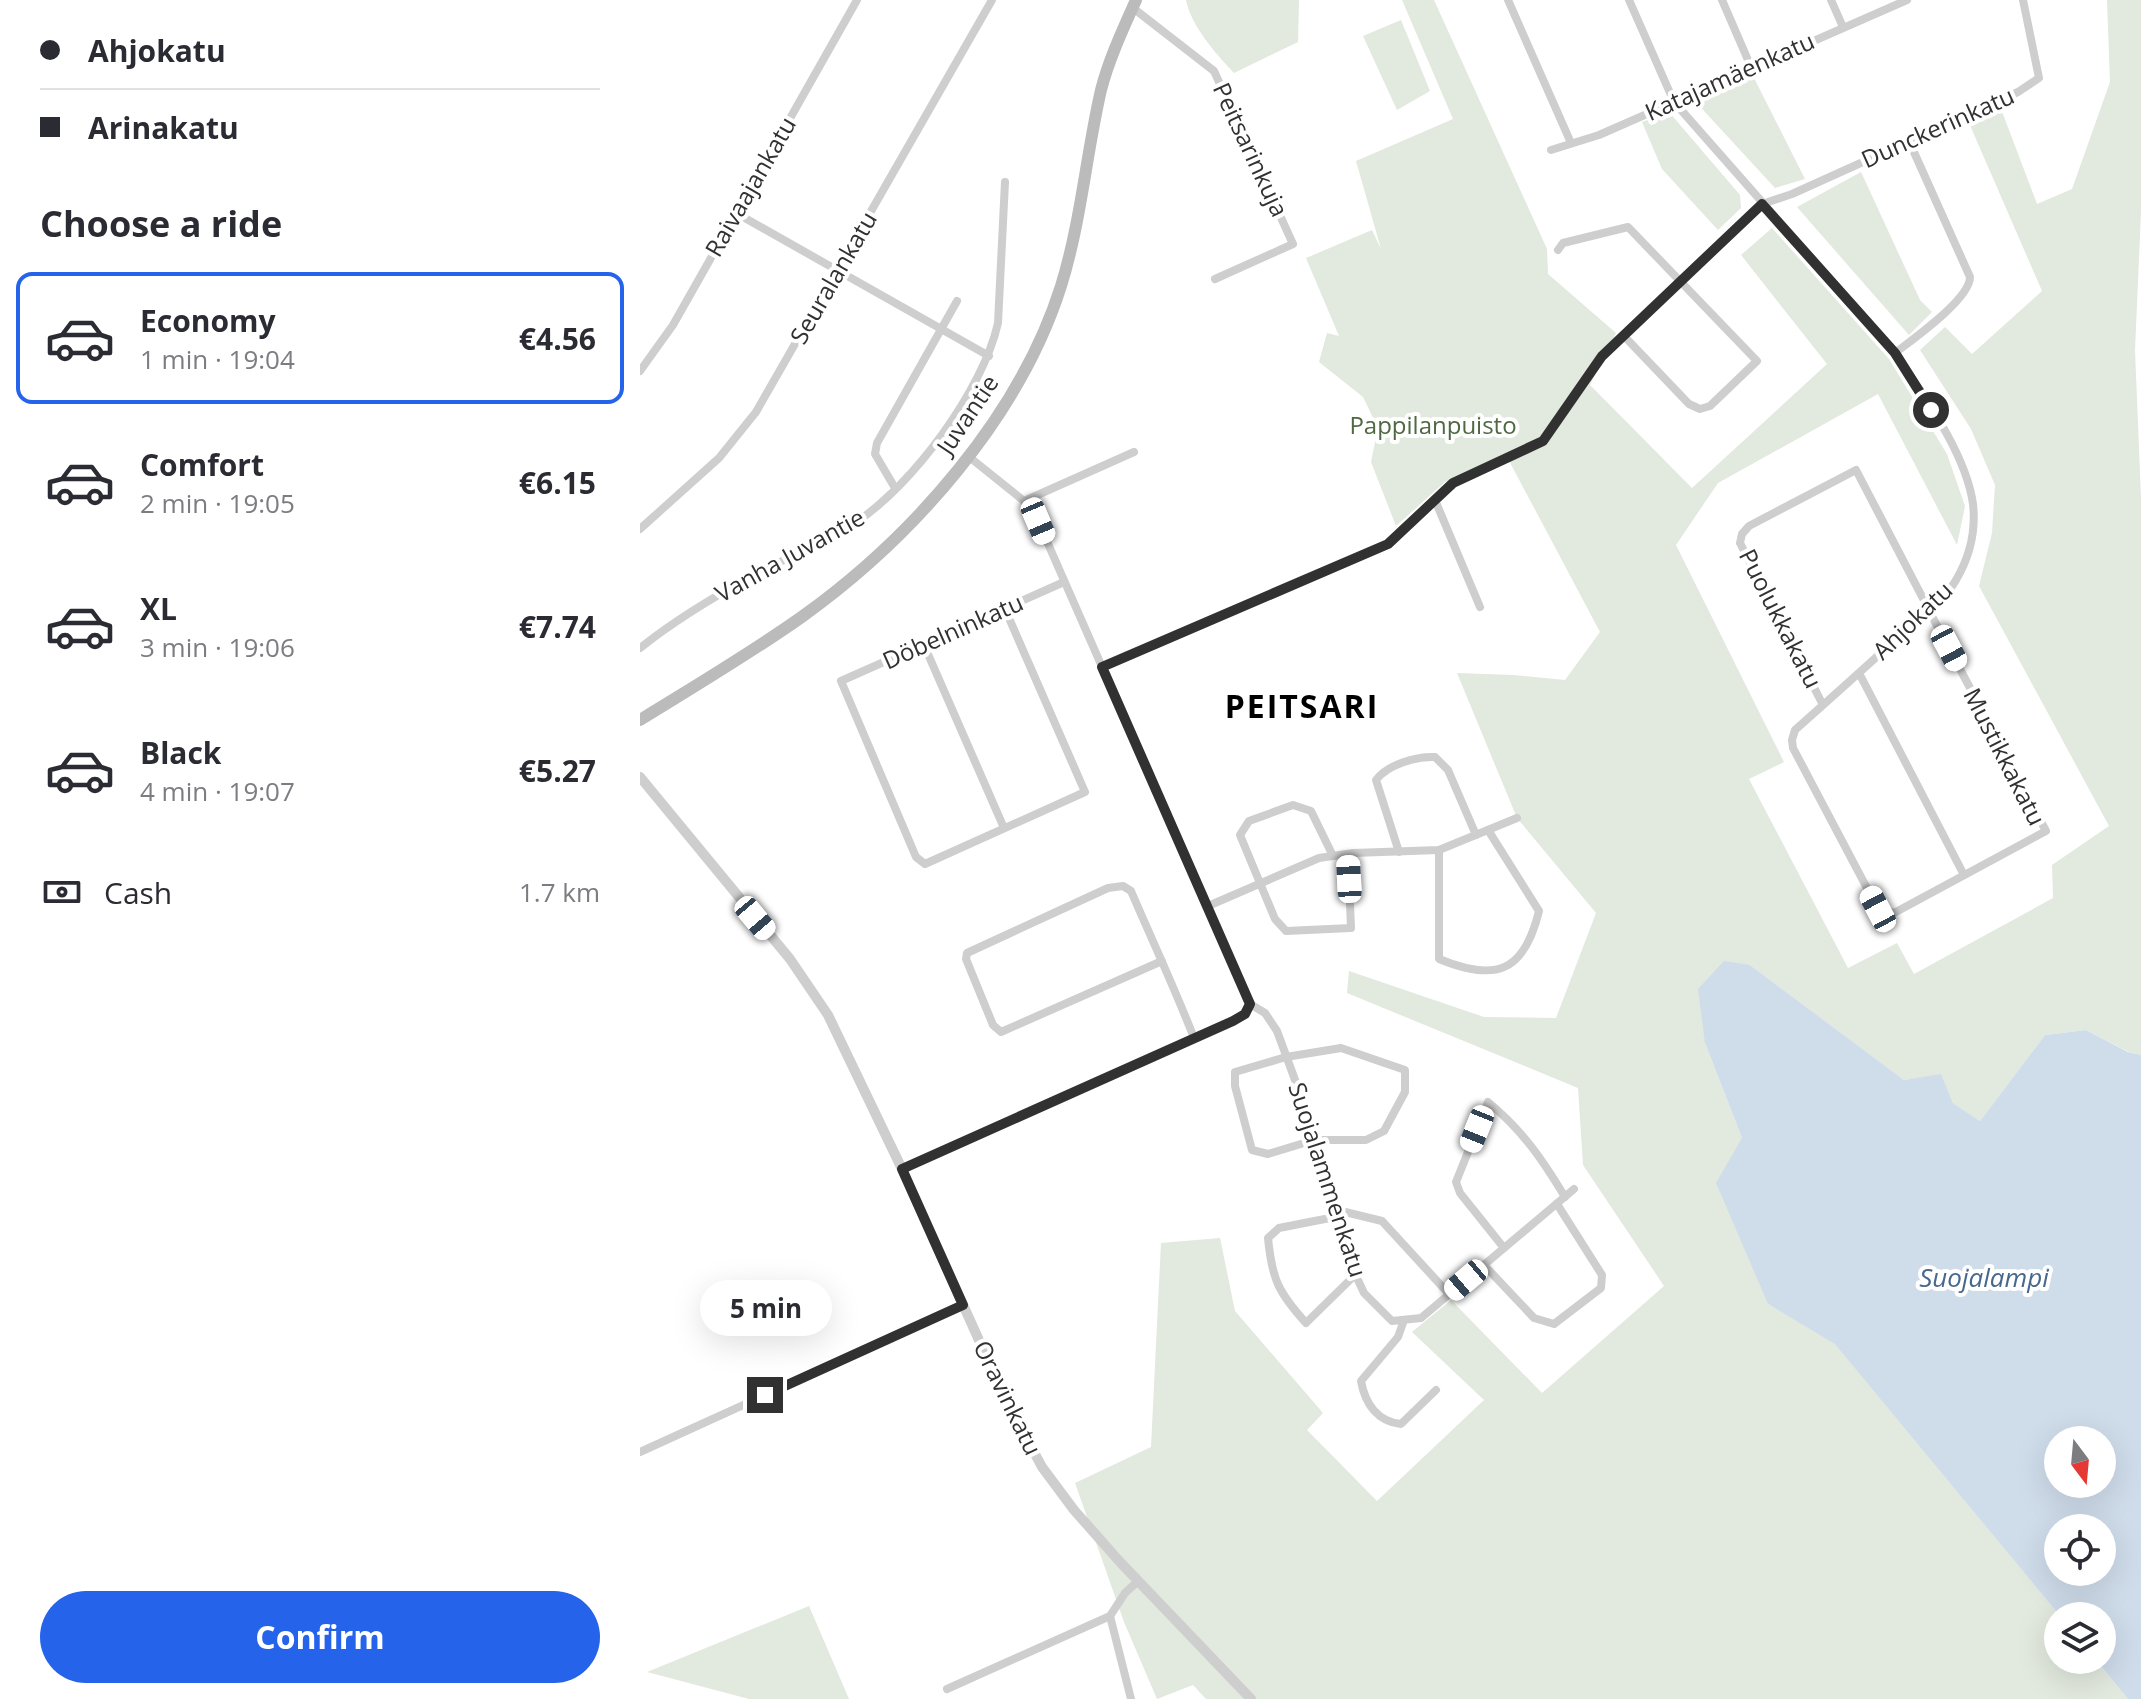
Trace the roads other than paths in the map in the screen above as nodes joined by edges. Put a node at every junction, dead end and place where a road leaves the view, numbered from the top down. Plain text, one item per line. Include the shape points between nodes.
1 (857, 0) edge
2 (992, 0) edge
3 (1508, 0) edge
4 (1629, 0) edge
5 (1722, 0) edge
6 (1831, 0) edge
7 (1907, 0) edge
8 (2023, 0) edge
9 (1131, 3) edge
10 (1843, 27) junction
11 (1751, 67) junction
12 (1674, 102) junction
13 (1909, 141) junction
14 (1571, 143) junction
15 (1551, 150) dead end
16 (1005, 182) dead end
17 (1762, 204) junction
18 (736, 213) junction
19 (1558, 250) dead end
20 (838, 271) junction
21 (1215, 279) dead end
22 (1679, 281) junction
23 (957, 301) dead end
24 (941, 329) junction
25 (1623, 335) junction
26 (1895, 353) junction
27 (989, 356) junction
28 (640, 371) edge
29 (1134, 452) dead end
30 (968, 456) junction
31 (895, 488) junction
32 (1435, 500) junction
33 (1024, 501) junction
34 (640, 529) edge
35 (1064, 582) junction
36 (1480, 607) dead end
37 (1005, 609) junction
38 (1929, 610) junction
39 (924, 645) junction
40 (640, 648) edge
41 (1102, 667) junction
42 (1859, 673) junction
43 (1823, 705) junction
44 (640, 720) edge
45 (1793, 748) joint
46 (640, 777) edge
47 (1517, 818) dead end
48 (1004, 828) junction
49 (1488, 830) junction
50 (1476, 835) junction
51 (1439, 850) junction
52 (1399, 852) junction
53 (1348, 854) junction
54 (1333, 856) junction
55 (1964, 875) junction
56 (1260, 884) junction
57 (1208, 906) junction
58 (1162, 961) junction
59 (1250, 1004) junction
60 (1194, 1038) junction
61 (1286, 1057) junction
62 (1314, 1140) junction
63 (902, 1169) junction
64 (1574, 1189) dead end
65 (1565, 1197) junction
66 (1557, 1204) junction
67 (1334, 1213) junction
68 (1504, 1248) junction
69 (1484, 1265) junction
70 (1355, 1275) junction
71 (1449, 1294) junction
72 (963, 1305) junction
73 (1404, 1320) junction
74 (1436, 1390) dead end
75 (640, 1452) edge
76 (1138, 1581) junction
77 (1110, 1616) junction
78 (947, 1689) dead end
79 (1131, 1699) edge
80 (1251, 1699) edge

1 - 18 street, Raivaajankatu
2 - 20 street, Seuralankatu
3 - 14 street
4 - 12 street, Ahjokatu
5 - 11 street
6 - 10 street
7 - 10 street, Katajamäenkatu
8 - 13 street, Dunckerinkatu via 2039,78
9 - 21 street, Peitsarinkuja via 1214,71 1293,244
9 - 30 main road, Juvantie via 1101,89 1060,289 1000,412
10 - 11 street, Katajamäenkatu
11 - 12 street, Katajamäenkatu
12 - 14 street, Katajamäenkatu
12 - 17 street, Ahjokatu
13 - 17 street, Dunckerinkatu
13 - 26 street via 1970,285
14 - 15 street, Katajamäenkatu
16 - 27 street, Vanha Juvantie via 998,323
17 - 22 street, Dunckerinkatu
17 - 26 street, Ahjokatu
18 - 20 street
18 - 28 street, Raivaajankatu via 673,325
19 - 22 street via 1563,243 1628,227
20 - 24 street
20 - 34 street, Seuralankatu via 737,437
22 - 25 street, Dunckerinkatu
22 - 25 street via 1757,361 1710,406 1700,409 1689,404
23 - 24 street
24 - 27 street
24 - 31 street via 877,443 875,454
25 - 32 street, Dunckerinkatu via 1602,356 1543,441 1453,483
26 - 38 street, Ahjokatu via 1955,452 1973,503 1965,563 1947,594
27 - 31 street, Vanha Juvantie via 960,408
29 - 33 street
30 - 33 street
30 - 44 main road, Juvantie via 844,584 768,640
31 - 40 street, Vanha Juvantie via 853,525 747,579
32 - 36 street
32 - 41 street, Dunckerinkatu via 1388,544
33 - 35 street
35 - 37 street, Döbelninkatu
35 - 41 street
37 - 39 street, Döbelninkatu
37 - 48 street via 1085,792
38 - 42 street, Ahjokatu
38 - 43 street, Puolukkakatu via 1856,470 1749,526 1740,543
38 - 55 street, Mustikkakatu via 2046,831
39 - 48 street
39 - 48 street, Döbelninkatu via 841,681 916,857 925,864
41 - 57 street
42 - 43 street, Ahjokatu
42 - 55 street
43 - 45 street, Ahjokatu via 1795,730
45 - 55 street, Mustikkakatu via 1878,909 1894,913
46 - 63 street, Oravinkatu via 790,959 828,1015
47 - 49 street
49 - 50 street
49 - 51 street via 1539,911 1514,963 1502,970 1464,969 1439,959
50 - 51 street
50 - 52 street via 1448,770 1435,757 1422,756 1382,772 1376,780
51 - 52 street
52 - 53 street
53 - 54 street
53 - 56 street via 1351,928 1286,931
54 - 56 street
54 - 56 street via 1311,811 1293,805 1249,821 1240,835
56 - 57 street
57 - 59 street
58 - 58 street via 1131,891 1123,886 1108,888 967,953 966,959 993,1025 1001,1032
58 - 60 street
59 - 60 street via 1245,1014
59 - 61 street, Suojalammenkatu via 1265,1013
60 - 63 street
61 - 62 street, Suojalammenkatu
61 - 62 street via 1235,1072 1252,1150 1268,1154
61 - 62 street via 1341,1048 1405,1070 1405,1092 1384,1131 1366,1140
62 - 67 street, Suojalammenkatu
63 - 72 street, Oravinkatu
64 - 65 street
65 - 66 street
65 - 68 street via 1515,1124 1488,1102 1456,1182
66 - 68 street
66 - 69 street via 1602,1275 1601,1288 1554,1324 1534,1318
67 - 70 street, Suojalammenkatu
67 - 70 street via 1279,1228 1268,1238 1271,1267 1282,1297 1306,1323
67 - 71 street via 1382,1221
68 - 69 street
69 - 71 street
70 - 73 street, Suojalammenkatu via 1364,1293 1392,1321
71 - 73 street via 1421,1318
72 - 75 street
72 - 76 street, Oravinkatu via 1042,1467
73 - 74 street via 1398,1337 1361,1381 1363,1392 1387,1423 1401,1424
76 - 77 street
76 - 80 street, Oravinkatu
77 - 78 street
77 - 79 street

